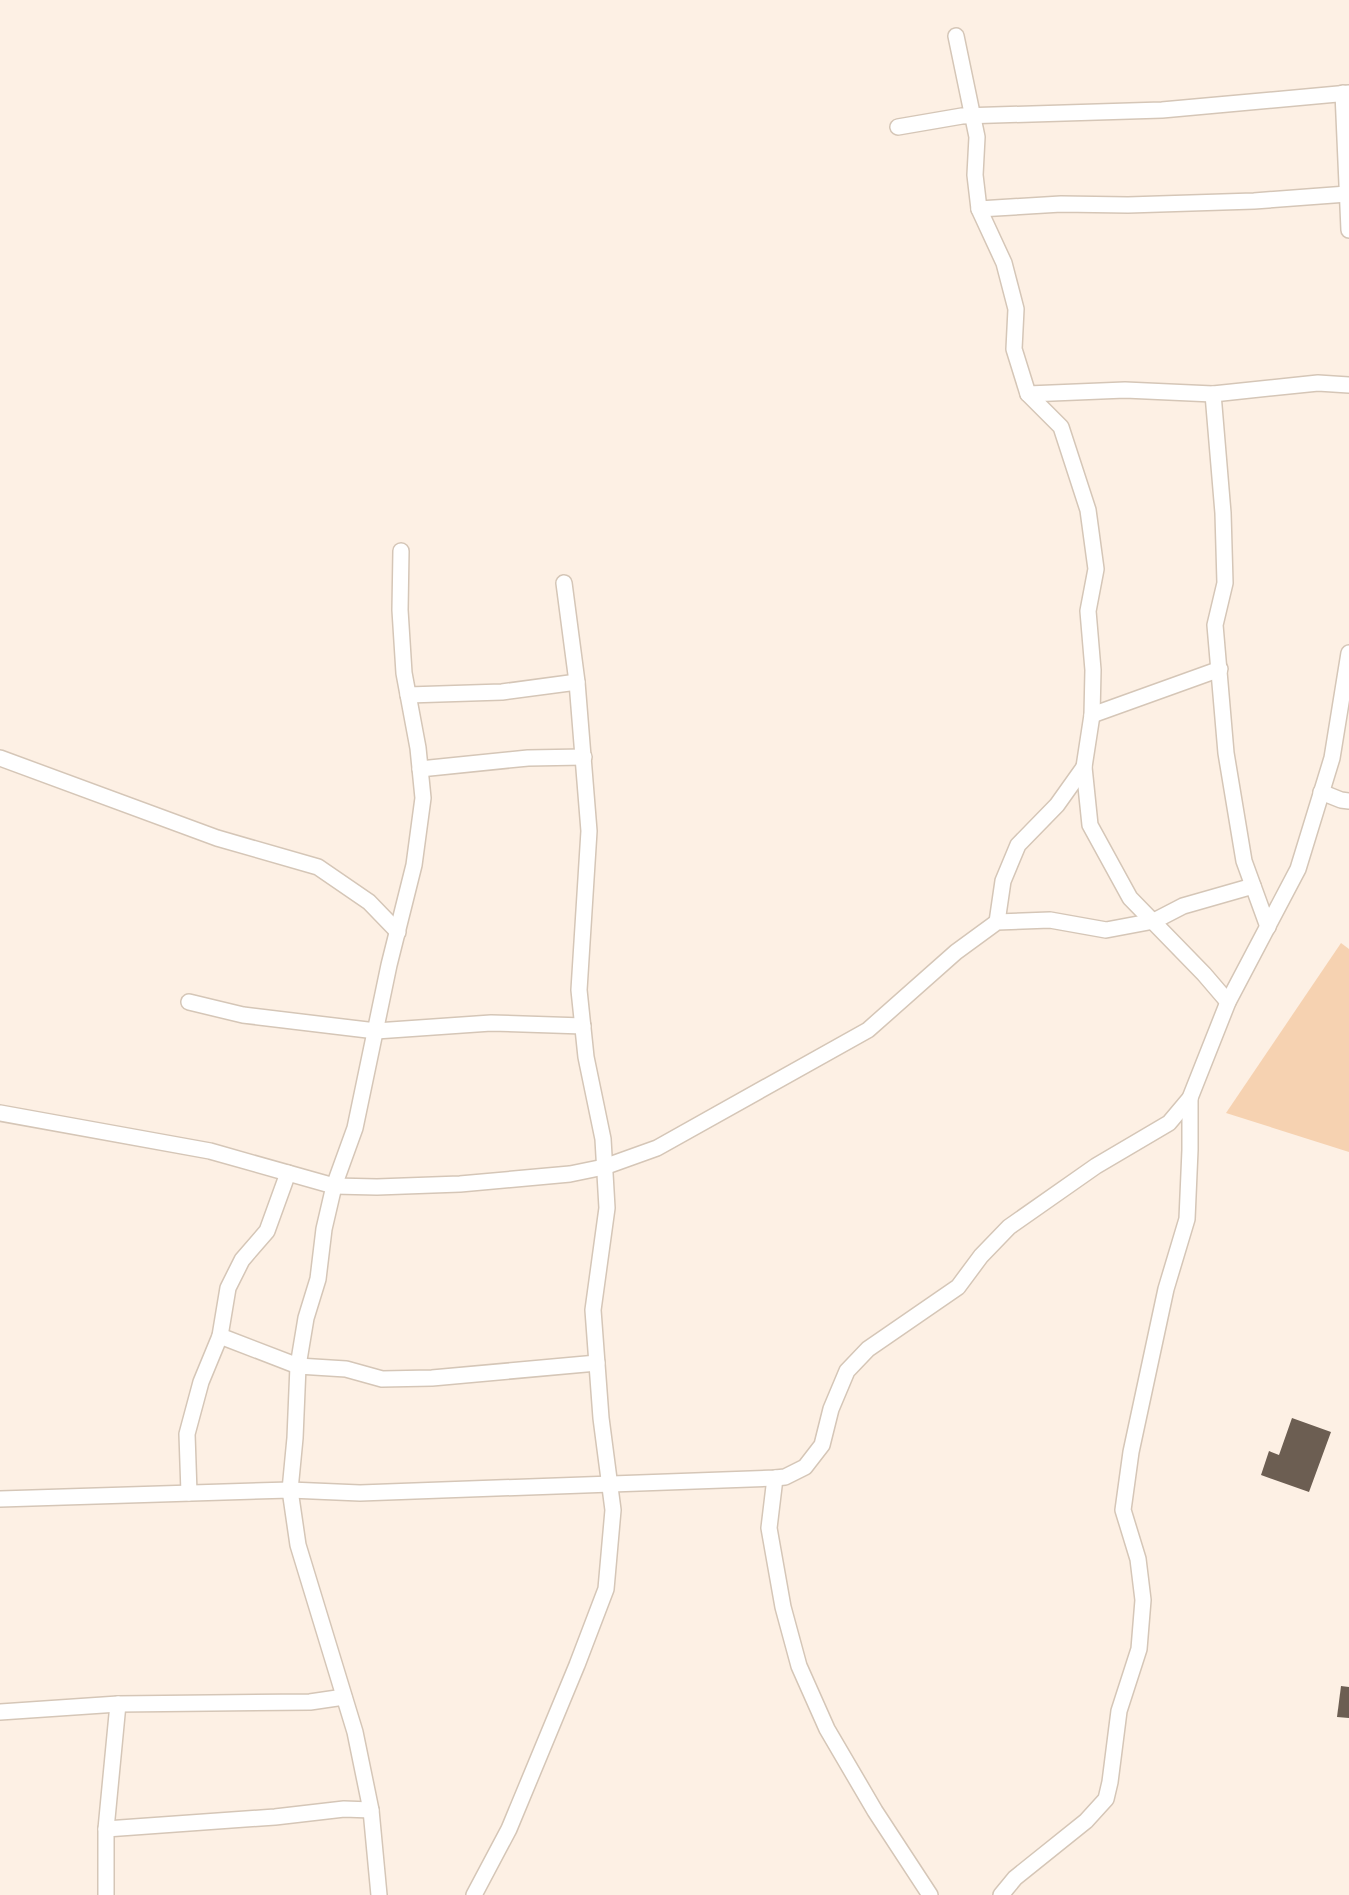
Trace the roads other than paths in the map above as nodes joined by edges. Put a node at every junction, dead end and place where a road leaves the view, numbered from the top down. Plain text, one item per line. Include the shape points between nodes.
1 (956, 36) dead end
2 (1347, 95) edge
3 (974, 116) junction
4 (898, 127) dead end
5 (1348, 194) junction
6 (979, 209) junction
7 (1349, 230) edge
8 (1349, 385) edge
9 (1028, 394) junction
10 (1213, 394) junction
11 (401, 551) dead end
12 (564, 583) dead end
13 (1349, 653) edge
14 (1220, 669) junction
15 (577, 682) junction
16 (408, 695) junction
17 (1092, 715) junction
18 (584, 757) junction
19 (0, 758) edge
20 (1084, 767) junction
21 (420, 769) junction
22 (1321, 792) junction
23 (1349, 801) edge
24 (1253, 886) junction
25 (1154, 921) junction
26 (997, 922) junction
27 (1268, 927) junction
28 (398, 932) junction
29 (190, 1002) dead end
30 (1228, 1002) junction
31 (582, 1026) junction
32 (376, 1031) junction
33 (1190, 1098) junction
34 (0, 1113) edge
35 (604, 1168) junction
36 (288, 1174) junction
37 (334, 1186) junction
38 (220, 1336) junction
39 (597, 1364) junction
40 (298, 1366) junction
41 (775, 1478) junction
42 (609, 1484) junction
43 (290, 1490) junction
44 (189, 1493) junction
45 (0, 1499) edge
46 (344, 1698) junction
47 (118, 1704) junction
48 (0, 1712) edge
49 (371, 1810) junction
50 (106, 1829) junction
51 (106, 1895) edge
52 (379, 1895) edge
53 (474, 1895) edge
54 (930, 1895) edge
55 (1001, 1895) edge

1 - 3 street
2 - 3 street via 1162,110
2 - 5 street
3 - 4 street
3 - 6 street via 978,137 975,175
5 - 6 street via 1254,201 1062,204
5 - 7 street
6 - 9 street via 1004,263 1016,309 1014,349
8 - 10 street via 1318,383
9 - 10 street via 1125,390
9 - 17 street via 1062,427 1088,510 1096,569 1088,611 1093,670
10 - 14 street via 1224,522 1225,583 1215,625
11 - 16 street via 400,610
12 - 15 street
13 - 22 street via 1332,758
14 - 17 street
14 - 24 street via 1226,753 1244,861
15 - 16 street via 502,692
15 - 18 street
16 - 21 street
17 - 20 street
18 - 21 street via 528,758
18 - 31 street via 589,831 579,990
19 - 28 street via 217,838 318,867 369,902
20 - 25 street via 1090,825 1130,898
20 - 26 street via 1057,805 1018,845 1003,882
21 - 28 street via 421,817 414,865
22 - 23 street
22 - 27 street via 1298,869
24 - 25 street via 1183,906
24 - 27 street
25 - 26 street via 1106,930 1050,920
25 - 30 street
26 - 35 street via 956,952 868,1030 657,1148
27 - 30 street
28 - 32 street
29 - 32 street via 243,1015
30 - 33 street
31 - 32 street via 491,1023
31 - 35 street via 603,1138
32 - 37 street via 355,1128
33 - 41 street via 1169,1123 1096,1166 1009,1227 981,1256 958,1287 868,1349 847,1371 831,1409 822,1445 805,1467 785,1477
33 - 55 street via 1187,1219 1166,1289 1132,1452 1124,1510 1138,1559 1143,1600 1139,1649 1119,1711 1106,1799 1086,1821 1014,1878
34 - 36 street via 210,1151
35 - 37 street via 460,1184
35 - 39 street via 607,1208 594,1310
36 - 37 street
36 - 38 street via 267,1231 242,1260 228,1288
37 - 40 street via 324,1229 318,1279 306,1318
38 - 40 street
38 - 44 street via 201,1382 187,1434
39 - 40 street via 382,1379 346,1369
39 - 42 street
40 - 43 street
41 - 42 street
41 - 54 street via 769,1528 783,1607 799,1666 826,1729
42 - 43 street via 360,1493
42 - 53 street via 613,1510 606,1589 509,1829
43 - 44 street
43 - 46 street via 298,1545
44 - 45 street
46 - 47 street via 310,1702
46 - 49 street via 355,1732
47 - 48 street
47 - 50 street
49 - 50 street via 344,1808 275,1817
49 - 52 street
50 - 51 street

